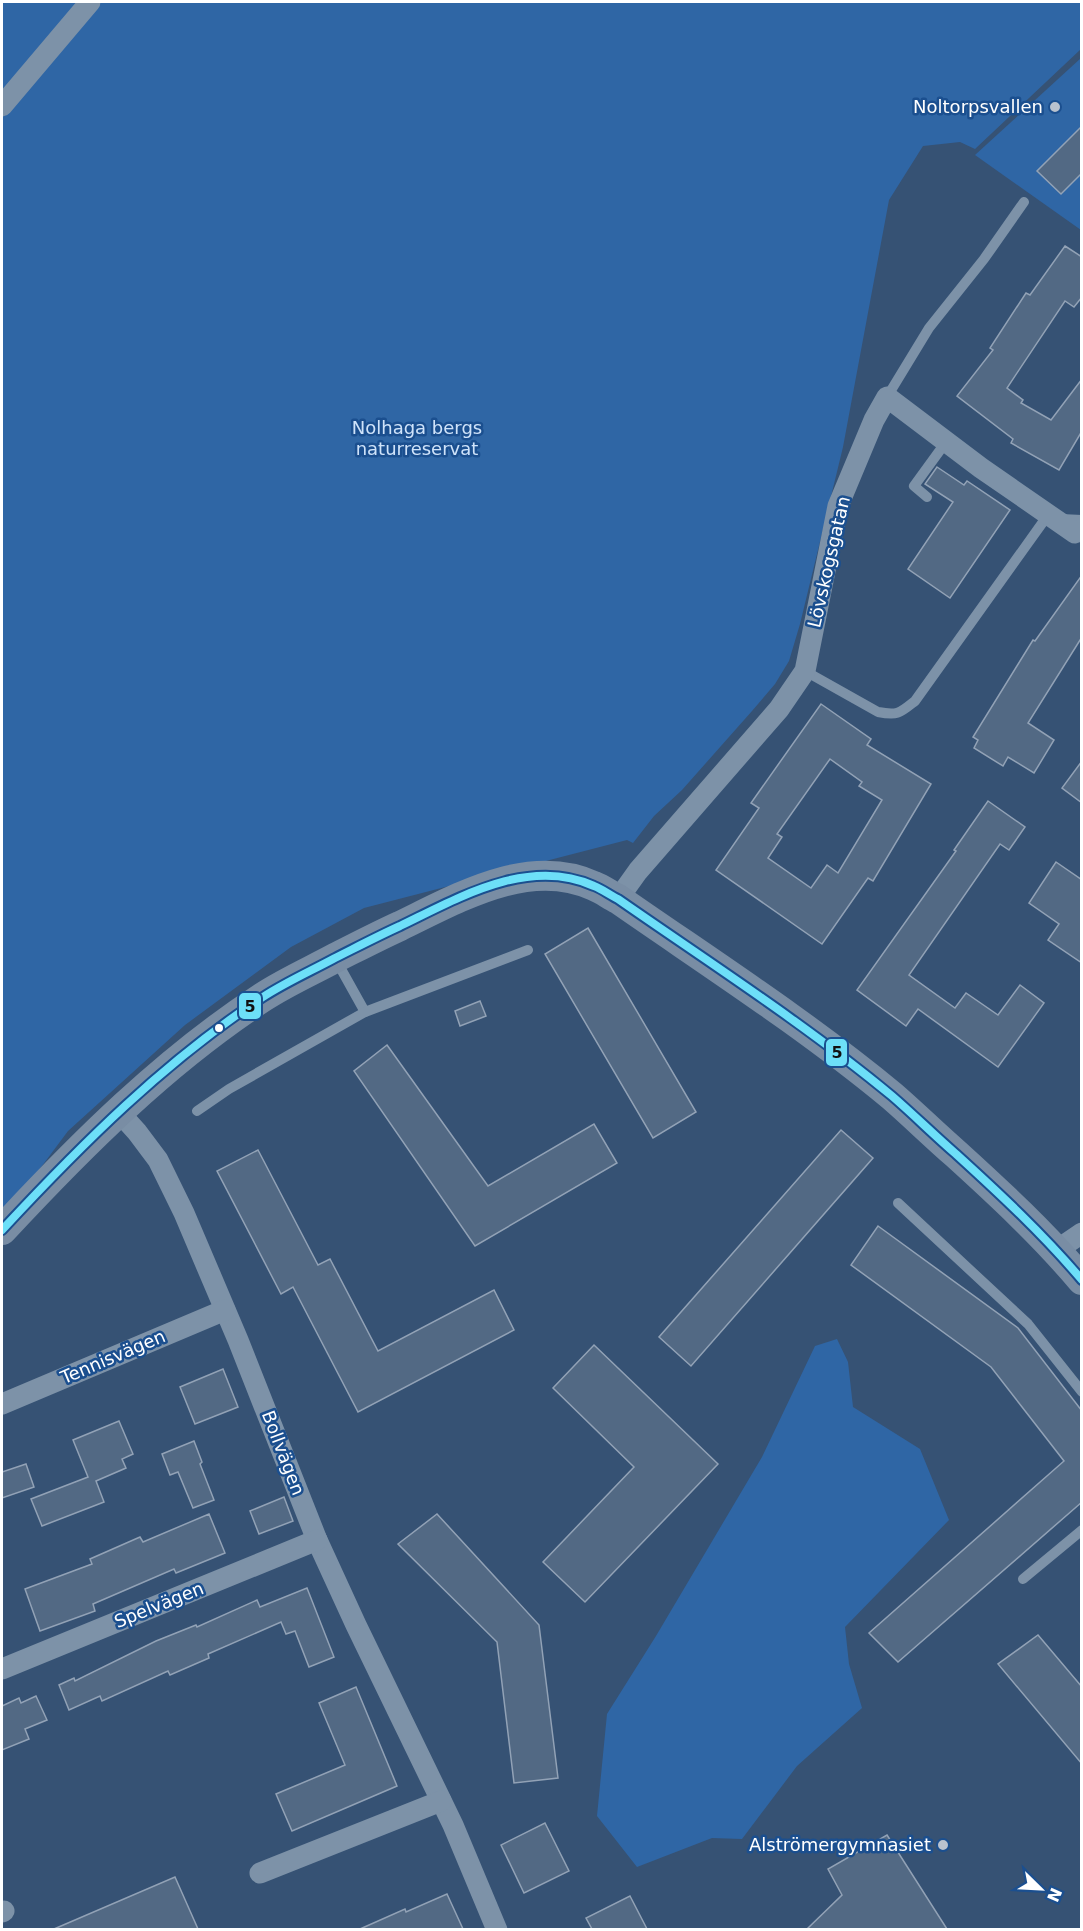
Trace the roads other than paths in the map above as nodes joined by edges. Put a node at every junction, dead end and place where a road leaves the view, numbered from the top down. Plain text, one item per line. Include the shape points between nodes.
1 (90, 2) edge
2 (2, 106) edge
3 (1024, 202) dead end
4 (887, 397) junction
5 (946, 442) junction
6 (927, 497) dead end
7 (1051, 517) junction
8 (1078, 526) edge
9 (805, 671) junction
10 (618, 899) junction
11 (528, 950) dead end
12 (336, 958) junction
13 (364, 1012) junction
14 (118, 1111) junction
15 (197, 1111) dead end
16 (898, 1203) dead end
17 (2, 1230) edge
18 (1082, 1233) edge
19 (1057, 1250) junction
20 (1082, 1280) edge
21 (225, 1310) junction
22 (1082, 1392) edge
23 (2, 1404) edge
24 (1082, 1530) edge
25 (317, 1540) junction
26 (1023, 1579) dead end
27 (2, 1669) edge
28 (441, 1801) junction
29 (260, 1873) dead end
30 (497, 1929) edge

1 - 2 street
3 - 4 lane via 929,328
4 - 5 street
4 - 9 street, Lövskogsgatan via 838,506
5 - 6 lane via 914,486
5 - 7 street
7 - 8 street
7 - 9 lane via 915,701 899,714 878,712
9 - 10 street, Lövskogsgatan via 779,709
10 - 12 street via 593,885 554,876 518,879 471,892
10 - 19 street via 777,1008 892,1097
11 - 13 lane
12 - 13 lane
12 - 14 street via 263,997
13 - 15 lane
14 - 17 street
14 - 21 street, Bollvägen via 158,1160
16 - 22 lane via 1028,1324
18 - 19 street
19 - 20 street
21 - 23 street, Tennisvägen
21 - 25 street, Bollvägen
24 - 26 lane
25 - 27 street, Spelvägen
25 - 28 street, Bollvägen
28 - 29 street
28 - 30 street, Bollvägen

